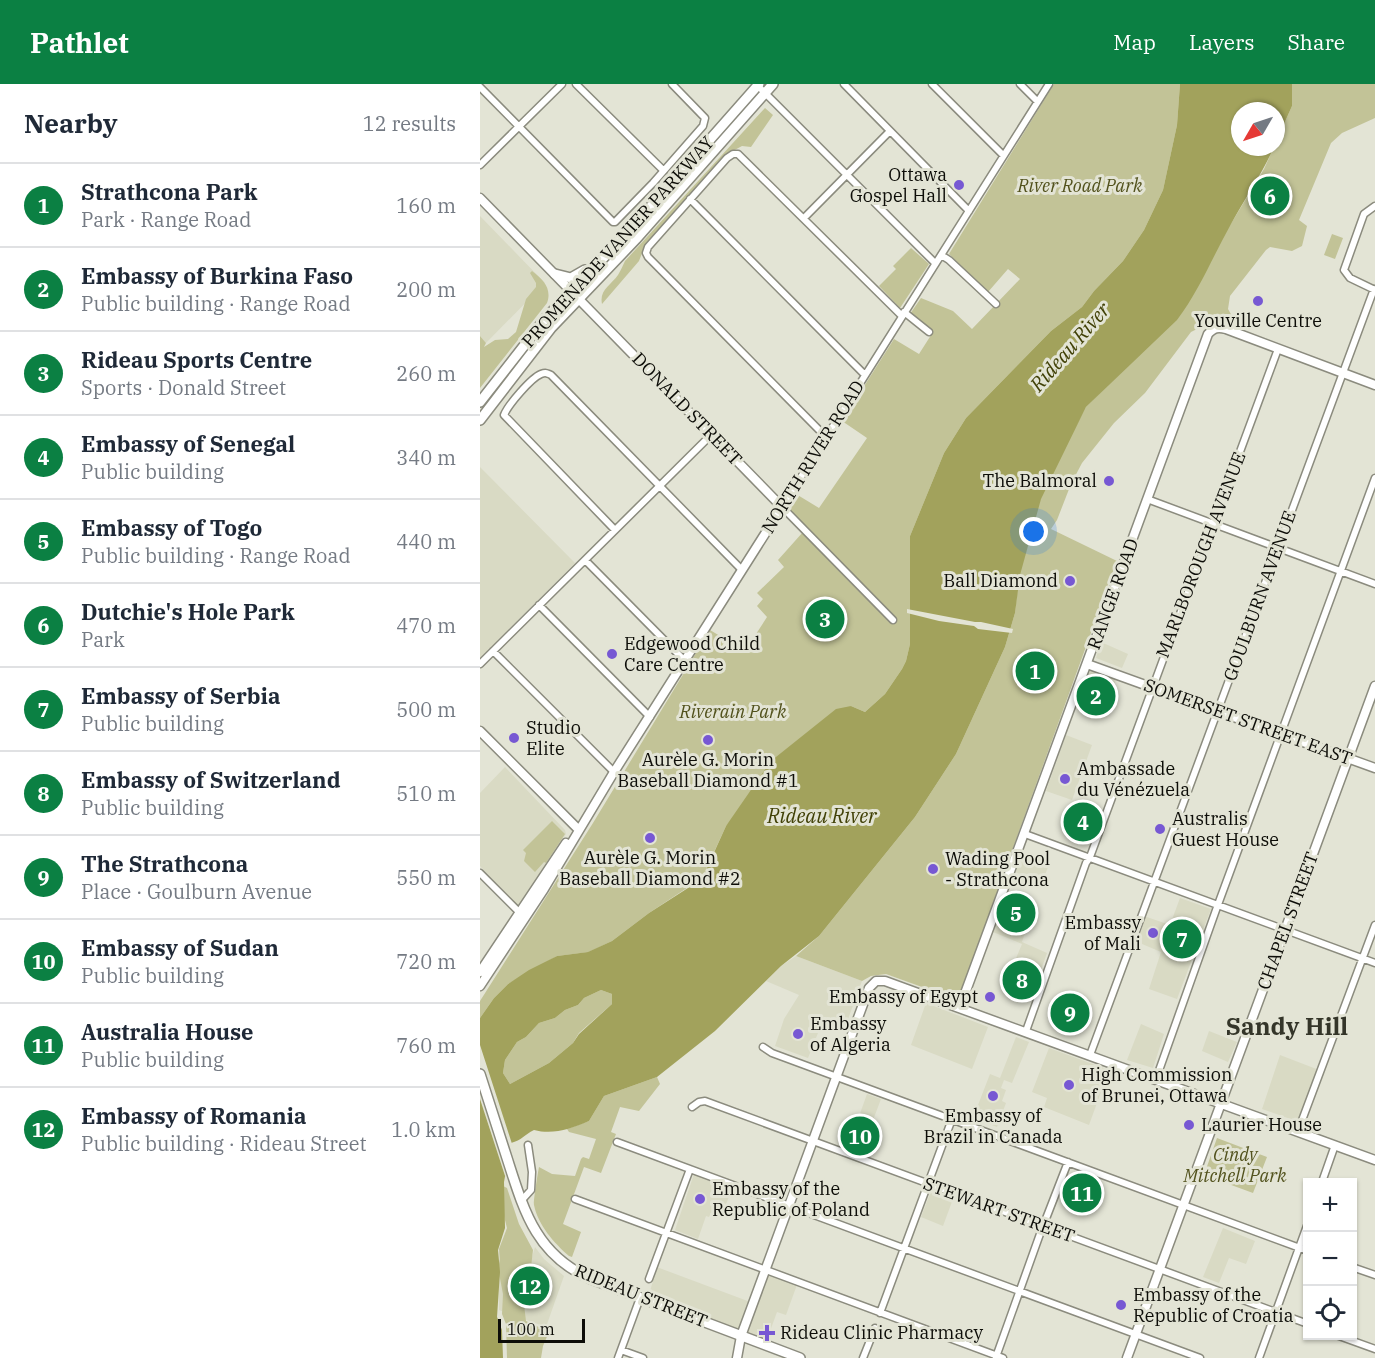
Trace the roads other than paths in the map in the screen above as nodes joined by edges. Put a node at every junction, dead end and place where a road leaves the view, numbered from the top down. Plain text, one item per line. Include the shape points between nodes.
1 (562, 84) edge
2 (576, 84) edge
3 (672, 84) edge
4 (773, 84) edge
5 (844, 84) edge
6 (932, 84) edge
7 (1020, 84) edge
8 (1049, 84) edge
9 (480, 87) edge
10 (759, 87) edge
11 (1037, 101) junction
12 (520, 128) junction
13 (891, 131) junction
14 (1003, 155) junction
15 (480, 165) edge
16 (663, 170) junction
17 (846, 176) junction
18 (480, 198) edge
19 (690, 199) junction
20 (1375, 206) edge
21 (969, 211) junction
22 (804, 218) junction
23 (613, 248) junction
24 (941, 255) junction
25 (935, 263) junction
26 (555, 274) junction
27 (1374, 289) edge
28 (571, 291) junction
29 (579, 298) junction
30 (996, 304) dead end
31 (903, 314) junction
32 (929, 332) dead end
33 (1278, 349) junction
34 (1342, 373) junction
35 (865, 375) junction
36 (1375, 385) edge
37 (480, 402) edge
38 (480, 420) edge
39 (712, 434) junction
40 (825, 436) junction
41 (1375, 478) edge
42 (659, 485) junction
43 (1147, 499) junction
44 (782, 507) junction
45 (1213, 523) junction
46 (615, 530) junction
47 (1278, 548) junction
48 (585, 560) junction
49 (742, 570) junction
50 (1340, 572) junction
51 (1375, 584) edge
52 (539, 605) junction
53 (893, 620) dead end
54 (493, 651) junction
55 (685, 661) junction
56 (480, 664) edge
57 (1087, 664) junction
58 (1375, 686) edge
59 (1152, 687) junction
60 (1217, 711) junction
61 (650, 717) junction
62 (481, 734) edge
63 (1282, 734) junction
64 (1348, 758) junction
65 (1375, 768) edge
66 (614, 772) junction
67 (578, 830) junction
68 (1024, 834) junction
69 (1090, 857) junction
70 (480, 873) edge
71 (1153, 881) junction
72 (1218, 906) junction
73 (523, 915) junction
74 (1375, 926) edge
75 (1285, 929) junction
76 (1363, 959) junction
77 (1375, 963) edge
78 (480, 972) edge
79 (480, 986) edge
80 (960, 1007) junction
81 (1026, 1032) junction
82 (763, 1047) dead end
83 (1090, 1055) junction
84 (480, 1074) edge
85 (837, 1077) junction
86 (1156, 1079) junction
87 (1221, 1103) junction
88 (692, 1107) dead end
89 (952, 1119) junction
90 (1298, 1131) junction
91 (617, 1142) dead end
92 (813, 1142) junction
93 (528, 1145) dead end
94 (1335, 1145) junction
95 (1375, 1159) edge
96 (1068, 1162) junction
97 (690, 1169) junction
98 (1323, 1178) edge
99 (928, 1184) junction
100 (520, 1196) junction
101 (575, 1199) dead end
102 (789, 1205) junction
103 (1184, 1205) junction
104 (1044, 1227) junction
105 (1305, 1232) edge
106 (666, 1233) junction
107 (904, 1248) junction
108 (1299, 1248) junction
109 (1303, 1249) edge
110 (1357, 1268) edge
111 (1160, 1269) junction
112 (765, 1270) junction
113 (1375, 1275) edge
114 (649, 1279) dead end
115 (1020, 1292) junction
116 (639, 1298) junction
117 (1276, 1312) junction
118 (880, 1313) junction
119 (1303, 1322) edge
120 (875, 1328) dead end
121 (1136, 1334) junction
122 (741, 1336) junction
123 (1352, 1340) edge
124 (1375, 1349) edge
125 (621, 1350) junction
126 (998, 1357) edge
127 (618, 1358) edge
128 (643, 1358) edge
129 (737, 1358) edge
130 (800, 1358) edge
131 (863, 1358) edge
132 (1127, 1358) edge
133 (1200, 1358) edge
134 (1259, 1358) edge

1 - 12 street
2 - 16 street
3 - 16 street via 705,120
4 - 10 main road, PROMENADE VANIER PARKWAY
5 - 13 street
6 - 14 street
7 - 11 street
8 - 11 street, NORTH RIVER ROAD
9 - 12 street
10 - 17 street
10 - 23 main road, PROMENADE VANIER PARKWAY
10 - 29 main road via 636,239
11 - 14 street, NORTH RIVER ROAD
12 - 15 street
12 - 16 street via 613,222
13 - 17 street
13 - 21 street
14 - 21 street, NORTH RIVER ROAD
17 - 22 street
17 - 25 street
18 - 26 street, DONALD STREET
19 - 22 street via 729,156 738,154
19 - 35 street
19 - 40 street via 646,253
20 - 27 street via 1364,214 1344,270 1350,278
21 - 24 street, NORTH RIVER ROAD
22 - 31 street
23 - 26 main road via 578,275 567,278
23 - 28 main road, PROMENADE VANIER PARKWAY
24 - 25 street, NORTH RIVER ROAD
24 - 30 street
25 - 31 street, NORTH RIVER ROAD
26 - 28 street, DONALD STREET
27 - 34 street, GOULBURN AVENUE
28 - 29 street, DONALD STREET
28 - 37 main road, PROMENADE VANIER PARKWAY via 544,319
29 - 38 main road via 533,349
29 - 39 street, DONALD STREET
31 - 32 street
31 - 35 street, NORTH RIVER ROAD
33 - 34 street
33 - 43 street, RANGE ROAD via 1226,329 1213,329 1208,334
33 - 45 street, MARLBOROUGH AVENUE
34 - 36 street
34 - 47 street, GOULBURN AVENUE
35 - 40 street, NORTH RIVER ROAD
39 - 42 street
39 - 44 street, DONALD STREET
40 - 44 street, NORTH RIVER ROAD
41 - 50 street
42 - 46 street
42 - 46 street via 549,374 532,381 504,415
42 - 49 street
43 - 45 street
43 - 57 street, RANGE ROAD
44 - 49 street, NORTH RIVER ROAD
44 - 53 street, DONALD STREET
45 - 47 street
45 - 59 street, MARLBOROUGH AVENUE
46 - 48 street
47 - 50 street
47 - 60 street, GOULBURN AVENUE
48 - 52 street
48 - 55 street
49 - 55 street, NORTH RIVER ROAD
50 - 51 street
50 - 63 street
52 - 54 street
52 - 61 street
54 - 56 street
54 - 66 street
55 - 61 street, NORTH RIVER ROAD
57 - 59 street, SOMERSET STREET EAST
57 - 68 street, RANGE ROAD
58 - 64 street, CHAPEL STREET
59 - 60 street, SOMERSET STREET EAST
59 - 69 street, MARLBOROUGH AVENUE
60 - 63 street, SOMERSET STREET EAST
60 - 71 street, GOULBURN AVENUE
61 - 66 street, NORTH RIVER ROAD
62 - 67 street
63 - 64 street, SOMERSET STREET EAST
63 - 72 street
64 - 65 street, SOMERSET STREET EAST
64 - 75 street, CHAPEL STREET
66 - 67 street, NORTH RIVER ROAD
67 - 73 street, NORTH RIVER ROAD via 550,879
68 - 69 street
68 - 80 street, RANGE ROAD
69 - 71 street
69 - 81 street, MARLBOROUGH AVENUE
70 - 73 street
71 - 72 street
71 - 83 street, GOULBURN AVENUE
72 - 75 street
72 - 86 street
73 - 78 street, NORTH RIVER ROAD
73 - 79 street, NORTH RIVER ROAD
74 - 76 street
75 - 76 street
75 - 87 street, CHAPEL STREET
76 - 77 street
76 - 90 street
80 - 81 street
80 - 85 street via 876,981 869,988
81 - 83 street
82 - 85 street
83 - 86 street
84 - 100 main road, RIDEAU STREET
85 - 89 street
85 - 92 street
86 - 87 street
87 - 90 street
87 - 103 street, CHAPEL STREET
88 - 92 street, STEWART STREET via 705,1101
89 - 96 street
89 - 99 street
90 - 94 street
91 - 97 street
92 - 99 street, STEWART STREET
92 - 102 street
93 - 100 street via 531,1190
94 - 95 street
94 - 98 street
96 - 103 street
96 - 104 street
97 - 102 street
97 - 106 street
99 - 104 street, STEWART STREET
99 - 107 street
100 - 116 main road, RIDEAU STREET via 538,1237 562,1262 591,1280
101 - 106 street
102 - 107 street
102 - 112 street
103 - 108 street
103 - 111 street, CHAPEL STREET
104 - 111 street, STEWART STREET
104 - 115 street
105 - 108 street
106 - 112 street
106 - 114 street
107 - 115 street
107 - 118 street
108 - 109 street
108 - 117 street
110 - 113 street
111 - 117 street, STEWART STREET
111 - 121 street, CHAPEL STREET
112 - 118 street
112 - 122 street
115 - 121 street
115 - 126 street
116 - 122 main road, RIDEAU STREET
116 - 125 street
117 - 119 street, STEWART STREET
117 - 134 street
118 - 126 street
120 - 131 street
121 - 132 street, CHAPEL STREET
121 - 133 street
122 - 129 street
122 - 130 main road, RIDEAU STREET
123 - 124 street
125 - 127 street
125 - 128 street

